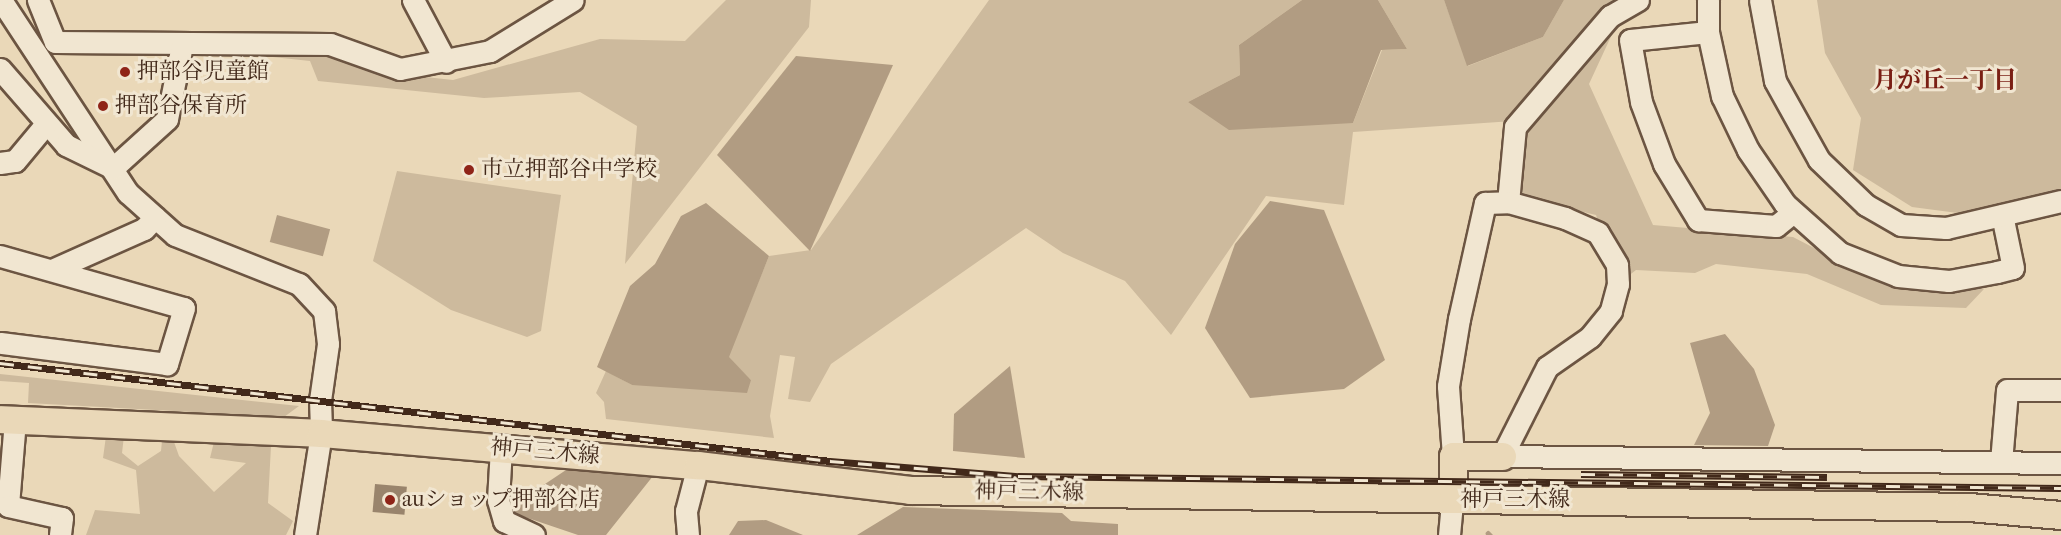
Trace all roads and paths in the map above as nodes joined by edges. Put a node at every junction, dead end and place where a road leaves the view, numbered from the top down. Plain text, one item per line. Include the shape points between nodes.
1 (1, 0) edge
2 (38, 0) edge
3 (413, 0) edge
4 (573, 0) edge
5 (1638, 0) edge
6 (1708, 0) edge
7 (1760, 0) edge
8 (13, 18) junction
9 (1708, 32) junction
10 (182, 45) junction
11 (446, 62) junction
12 (0, 69) edge
13 (45, 124) junction
14 (0, 163) edge
15 (113, 168) junction
16 (2061, 201) edge
17 (1508, 202) junction
18 (1793, 212) junction
19 (2002, 214) junction
20 (155, 217) junction
21 (0, 256) edge
22 (54, 269) junction
23 (0, 343) edge
24 (2061, 390) edge
25 (7, 420) edge
26 (321, 433) junction
27 (501, 448) junction
28 (1453, 456) junction
29 (1502, 456) junction
30 (2001, 462) junction
31 (2061, 463) edge
32 (698, 465) junction
33 (1453, 496) junction
34 (2061, 514) edge
35 (60, 535) edge
36 (305, 535) edge
37 (534, 535) edge
38 (688, 535) edge
39 (1449, 535) edge

1 - 8 street
2 - 8 street
2 - 10 street via 55,42
3 - 11 street
4 - 11 street via 490,51
5 - 17 street via 1610,16 1515,127
6 - 9 street
7 - 19 street via 1775,81 1819,160 1866,205 1901,225 1946,228
8 - 15 street
9 - 18 street via 1722,96 1743,139
9 - 18 street via 1630,40 1641,102 1664,164 1698,220 1776,226
10 - 11 street via 330,44 400,69
10 - 15 street via 167,119
12 - 13 street
13 - 14 street via 15,161
13 - 15 street via 66,145
15 - 20 street via 128,193
16 - 19 street
17 - 28 street via 1485,203 1459,319 1448,386
17 - 29 street via 1565,218 1598,233 1617,265 1618,284 1611,310 1590,337 1547,367
18 - 19 street via 1840,253 1898,276 1949,281 2013,268
20 - 22 street via 144,229
20 - 26 street via 175,235 299,284 324,312 328,344 320,400
21 - 22 street
22 - 23 street via 184,308 167,364
24 - 30 street via 2007,390
25 - 26 main road, 神戸三木線
25 - 35 street via 8,506 62,518
26 - 27 main road, 神戸三木線
26 - 36 street
27 - 32 main road, 神戸三木線
27 - 37 street via 498,500 504,521
28 - 29 main road
28 - 33 main road
29 - 30 street
30 - 31 street
32 - 33 main road, 神戸三木線 via 910,490
32 - 38 street via 686,511
33 - 34 main road, 神戸三木線 via 1969,507
33 - 39 street

